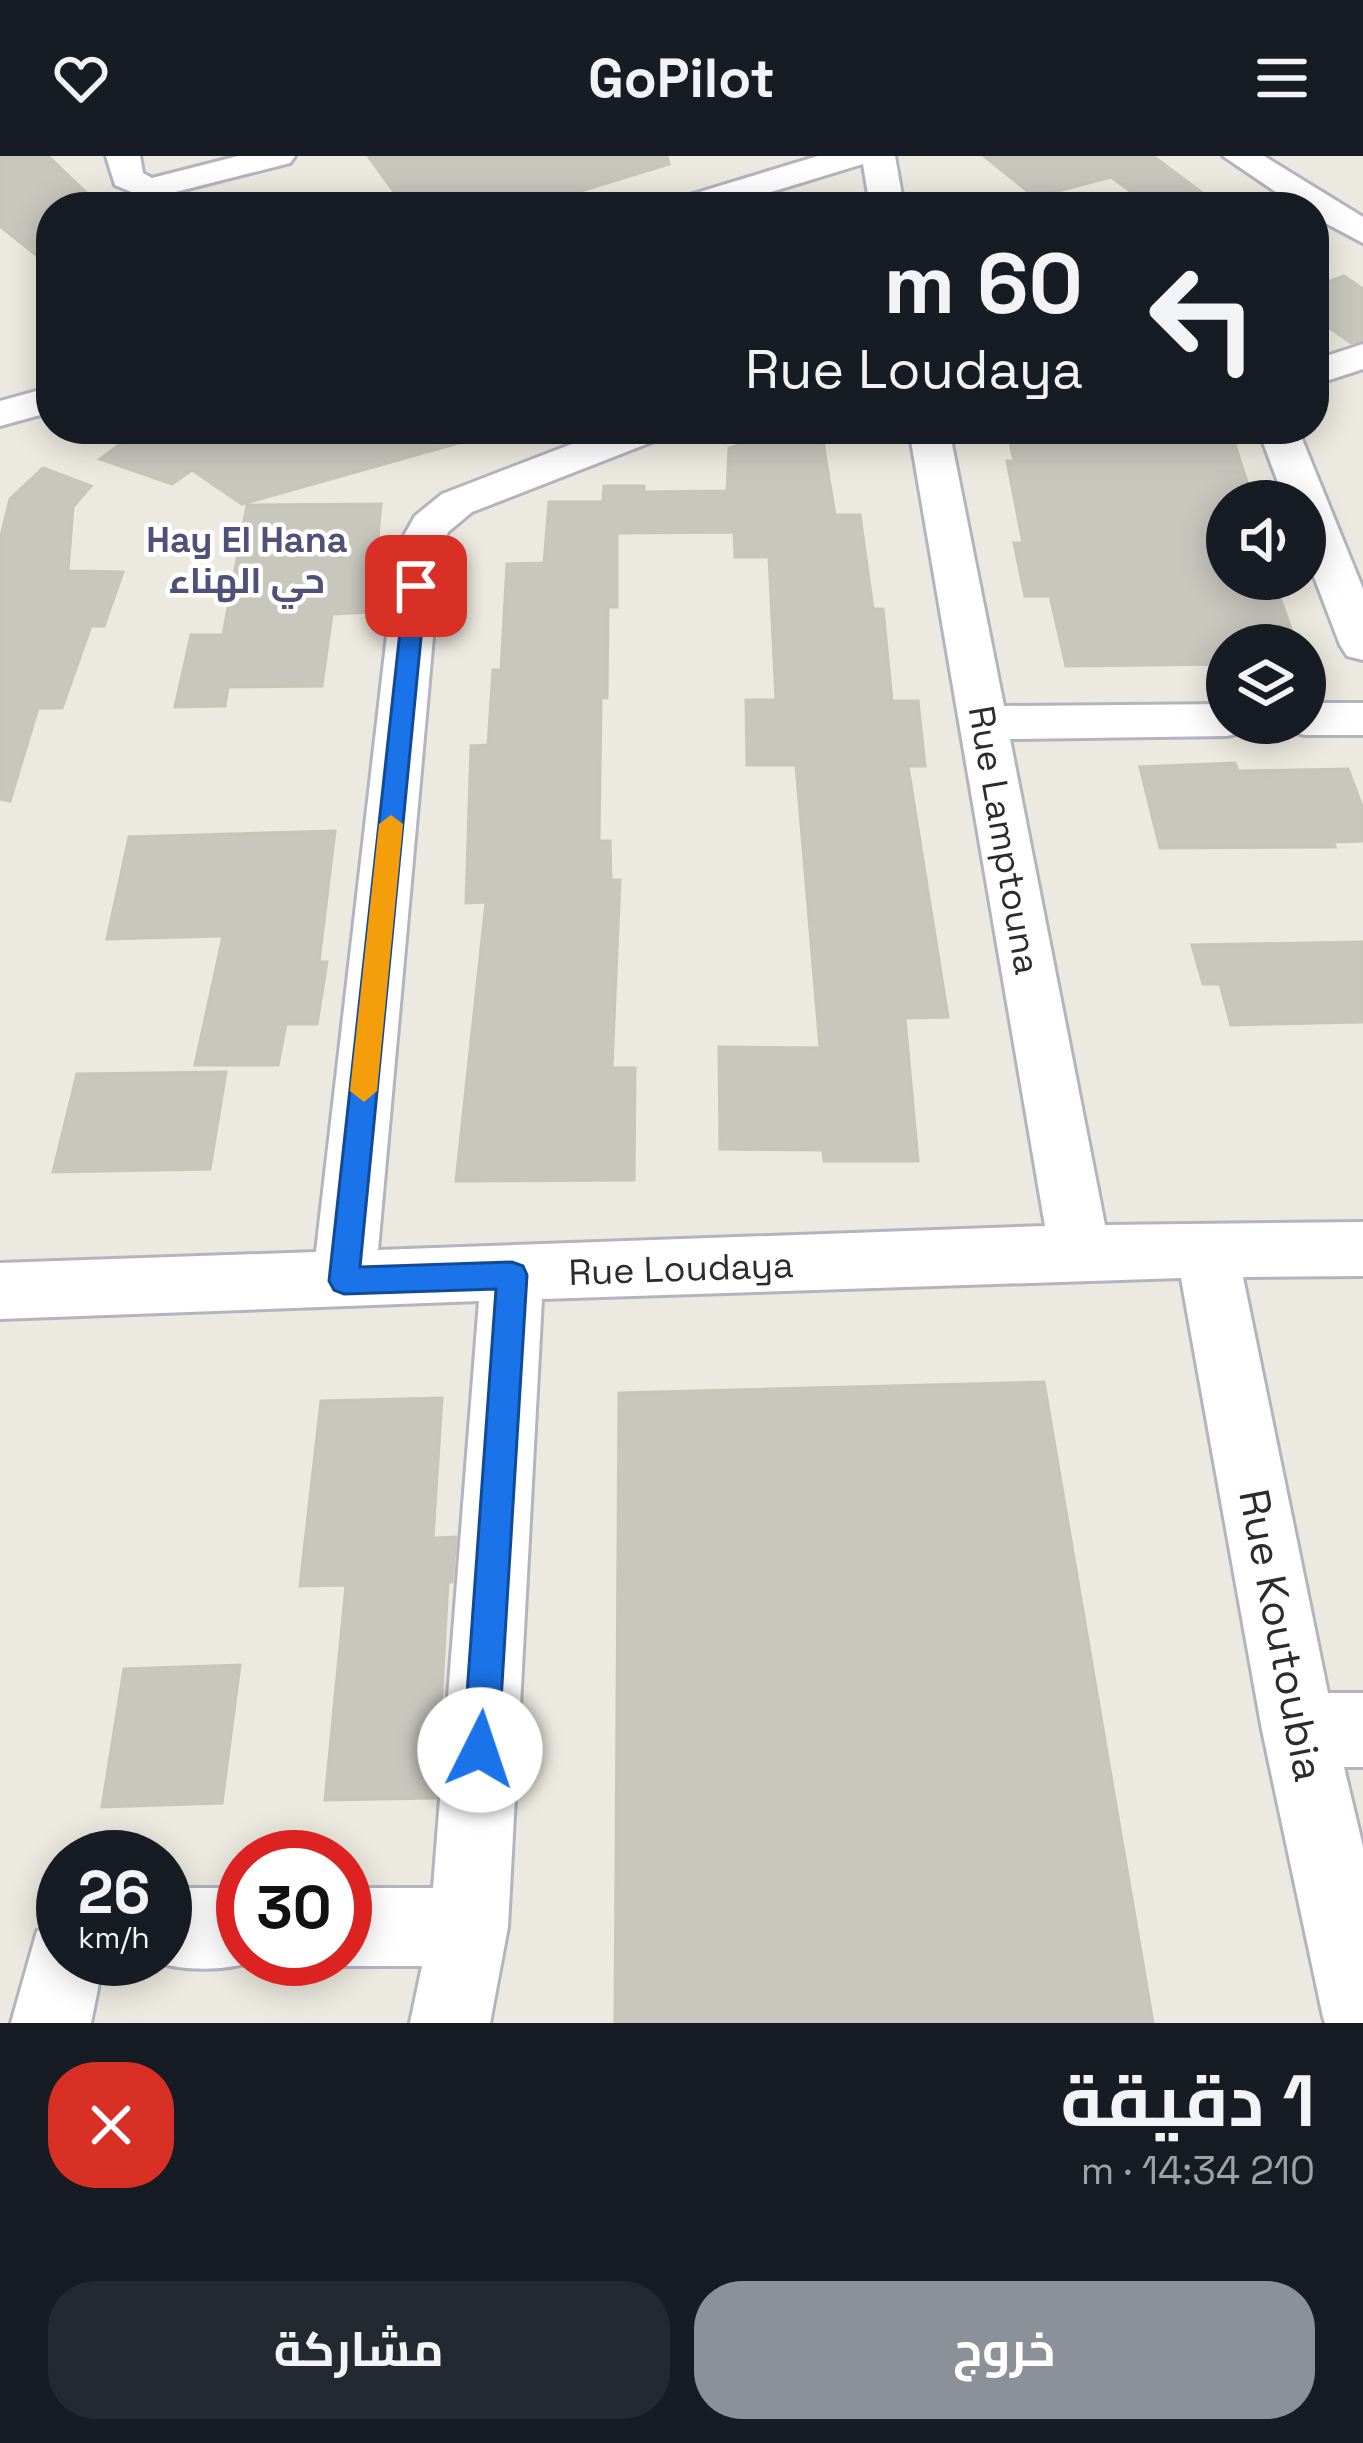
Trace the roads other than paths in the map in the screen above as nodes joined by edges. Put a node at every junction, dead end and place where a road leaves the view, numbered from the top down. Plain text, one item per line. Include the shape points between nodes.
1 (278, 156) edge
2 (854, 156) edge
3 (878, 156) edge
4 (1240, 156) edge
5 (129, 171) edge
6 (735, 192) edge
7 (884, 192) edge
8 (1298, 192) edge
9 (1329, 211) edge
10 (1363, 232) edge
11 (1363, 356) edge
12 (1329, 368) edge
13 (36, 403) edge
14 (0, 414) edge
15 (609, 444) edge
16 (932, 444) edge
17 (1284, 444) edge
18 (1363, 645) edge
19 (1363, 718) edge
20 (1326, 719) edge
21 (1206, 720) edge
22 (984, 723) junction
23 (1363, 1249) edge
24 (1207, 1251) junction
25 (1080, 1252) junction
26 (512, 1275) junction
27 (344, 1281) junction
28 (0, 1291) edge
29 (1331, 1730) edge
30 (372, 1927) edge
31 (469, 1928) junction
32 (59, 1986) edge
33 (1363, 2018) edge
34 (51, 2023) edge
35 (450, 2023) edge

1 - 5 street via 167,186
2 - 6 street
3 - 7 street
4 - 8 street
9 - 10 street
11 - 12 street
13 - 14 street
15 - 27 street via 457,503 430,524 419,548
16 - 22 street, Rue Lamptouna
17 - 18 street
19 - 20 street
21 - 22 street
22 - 25 street, Rue Lamptouna
23 - 24 street, Rue Loudaya
24 - 25 street, Rue Loudaya
24 - 29 street, Rue Koutoubia
25 - 26 street, Rue Loudaya
26 - 27 street, Rue Loudaya
26 - 31 street
27 - 28 street, Rue Loudaya
29 - 33 street, Rue Koutoubia
30 - 31 street
31 - 35 street
32 - 34 street

